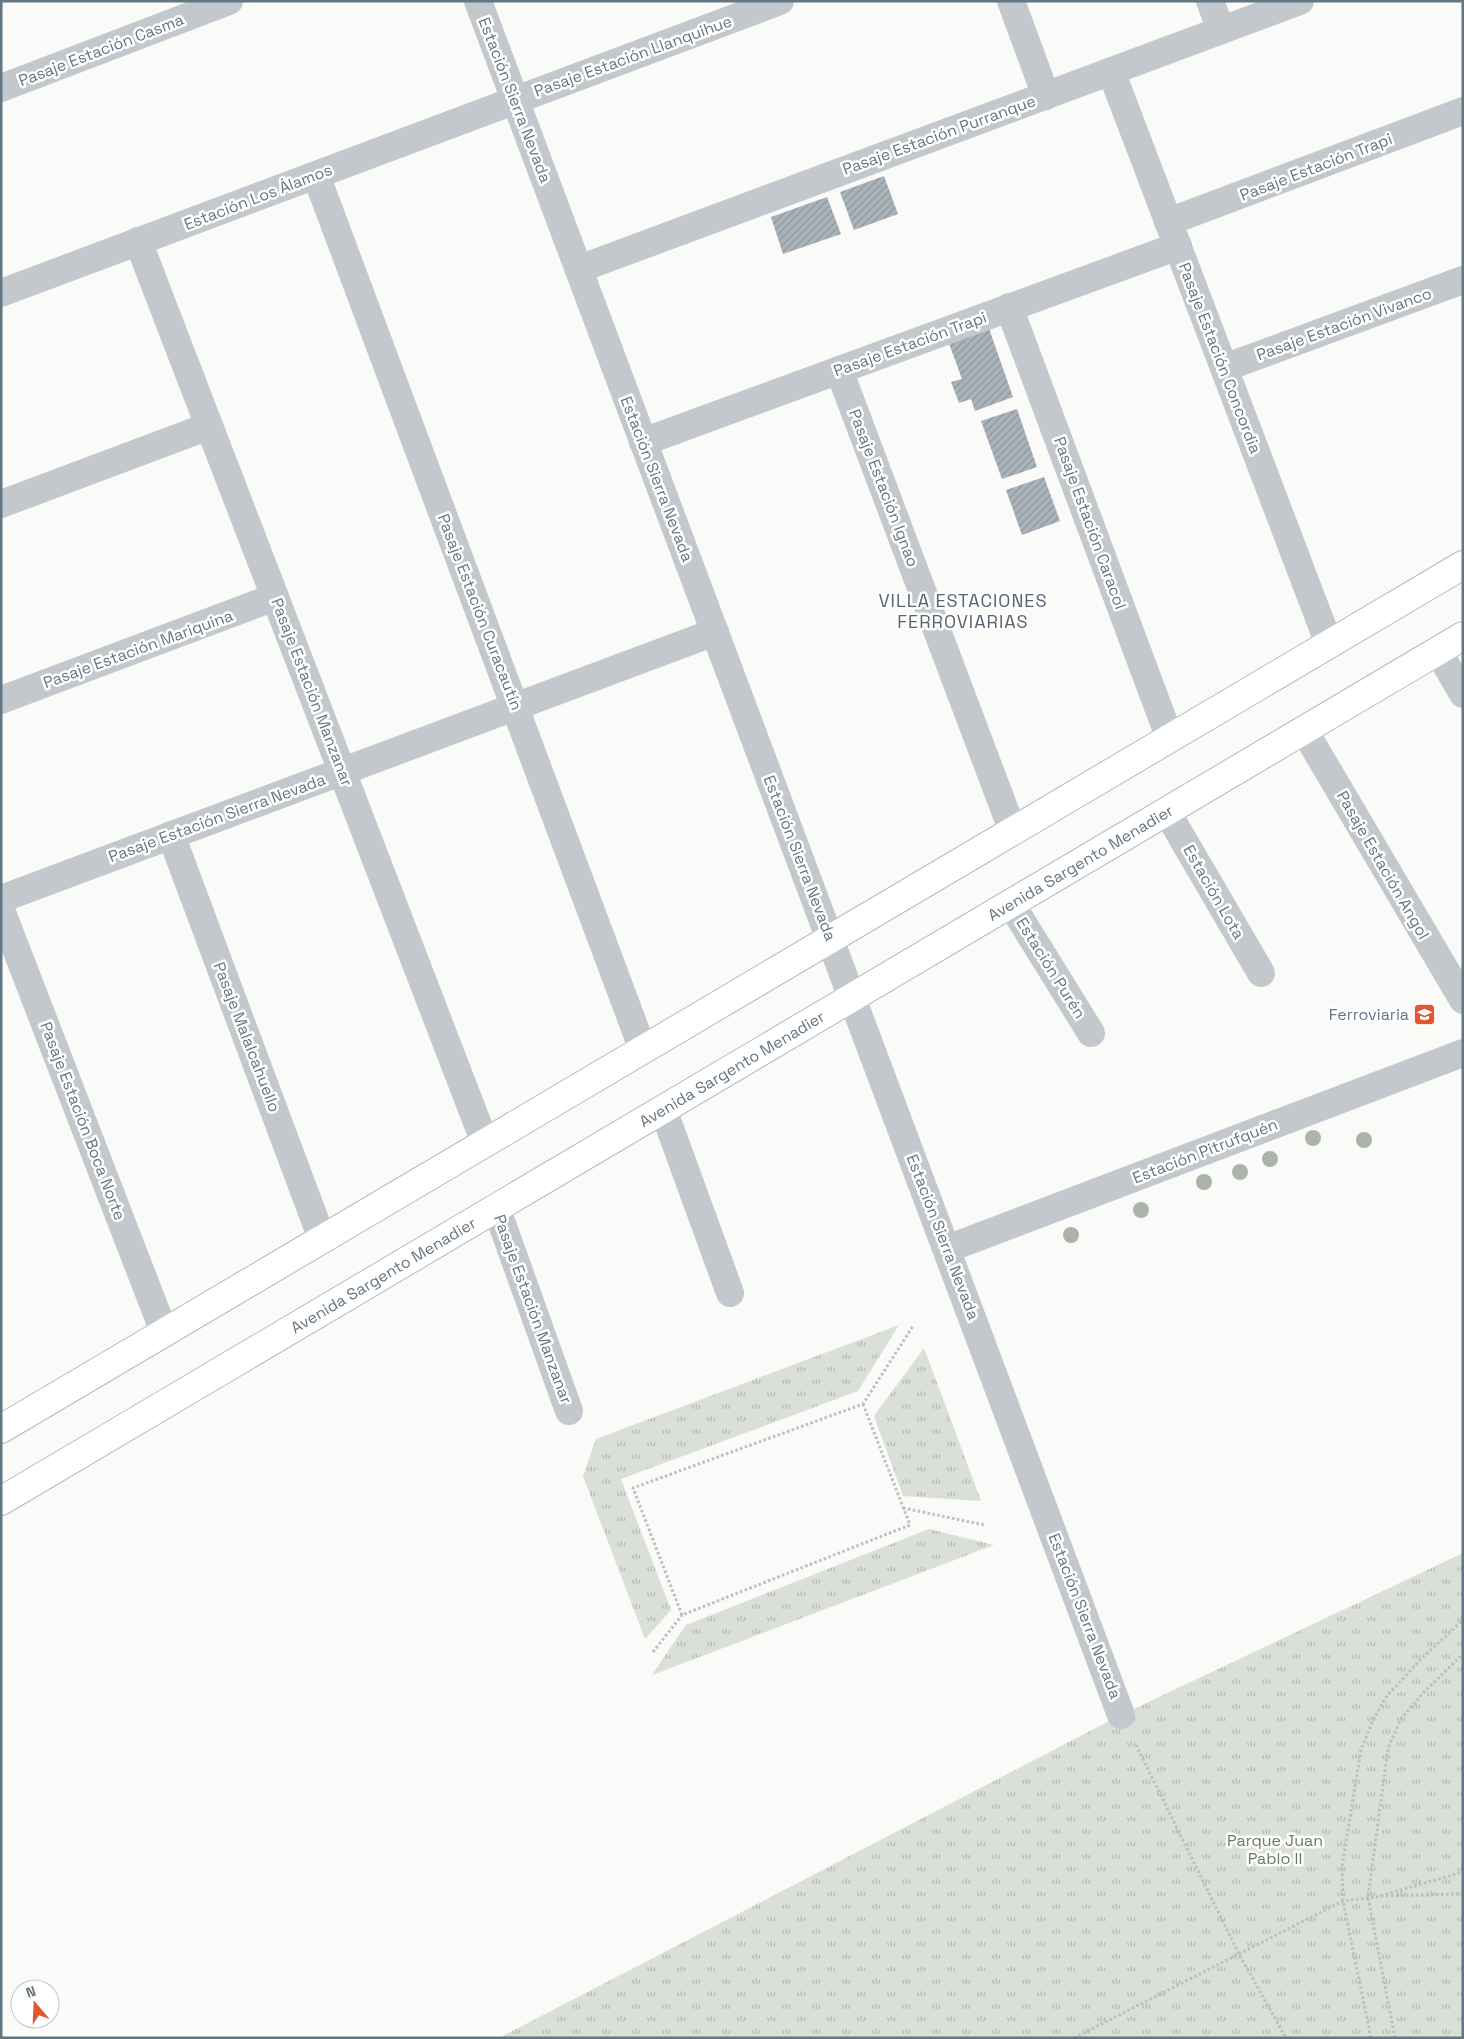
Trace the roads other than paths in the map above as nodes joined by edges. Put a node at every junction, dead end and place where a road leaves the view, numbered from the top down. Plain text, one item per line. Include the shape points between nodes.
1 (229, 1) edge
2 (478, 1) edge
3 (780, 1) edge
4 (1011, 1) edge
5 (1210, 1) edge
6 (1300, 1) edge
7 (1221, 30) junction
8 (1112, 71) junction
9 (1, 88) edge
10 (1046, 96) junction
11 (515, 100) junction
12 (1463, 111) edge
13 (316, 175) junction
14 (1173, 234) junction
15 (138, 241) junction
16 (578, 269) junction
17 (1463, 280) edge
18 (1, 293) edge
19 (1009, 308) junction
20 (1224, 368) junction
21 (839, 370) junction
22 (209, 426) junction
23 (643, 442) junction
24 (1, 504) edge
25 (1463, 565) edge
26 (275, 597) junction
27 (715, 632) junction
28 (1463, 636) edge
29 (1329, 644) junction
30 (1438, 651) junction
31 (1463, 694) edge
32 (1, 700) edge
33 (515, 707) junction
34 (1304, 730) junction
35 (1170, 739) junction
36 (342, 772) junction
37 (1167, 812) junction
38 (1013, 832) junction
39 (171, 835) junction
40 (1, 899) edge
41 (1012, 904) junction
42 (1, 910) edge
43 (830, 940) junction
44 (1261, 973) dead end
45 (853, 998) junction
46 (1463, 1000) edge
47 (1091, 1033) dead end
48 (643, 1050) junction
49 (1463, 1053) edge
50 (663, 1109) junction
51 (485, 1143) junction
52 (496, 1207) junction
53 (322, 1239) junction
54 (947, 1249) junction
55 (730, 1294) dead end
56 (164, 1332) junction
57 (569, 1411) dead end
58 (1, 1429) edge
59 (1, 1501) edge
60 (1122, 1715) road end

1 - 9 street, Pasaje Estación Casma
2 - 11 street, Estación Sierra Nevada
3 - 11 street, Pasaje Estación Llanquihue
4 - 10 street
5 - 7 street
6 - 7 street, Pasaje Estación Purranque
7 - 8 street, Pasaje Estación Purranque
8 - 10 street, Pasaje Estación Purranque
8 - 14 street, Pasaje Estación Concordia
10 - 16 street, Pasaje Estación Purranque
11 - 13 street, Estación Los Álamos
11 - 16 street, Estación Sierra Nevada
12 - 14 street, Pasaje Estación Trapi
13 - 15 street, Estación Los Álamos
13 - 33 street, Pasaje Estación Curacautín
14 - 19 street, Pasaje Estación Trapi
14 - 20 street, Pasaje Estación Concordia
15 - 18 street, Estación Los Álamos
15 - 22 street, Pasaje Estación Manzanar
16 - 23 street, Estación Sierra Nevada
17 - 20 street, Pasaje Estación Vivanco
19 - 21 street, Pasaje Estación Trapi
19 - 35 street, Pasaje Estación Caracol
20 - 29 street, Pasaje Estación Concordia
21 - 23 street, Pasaje Estación Trapi
21 - 38 street, Pasaje Estación Ignao
22 - 24 street
22 - 26 street, Pasaje Estación Manzanar
23 - 27 street, Estación Sierra Nevada
25 - 29 street
26 - 32 street, Pasaje Estación Mariquina
26 - 36 street, Pasaje Estación Manzanar
27 - 33 street, Pasaje Estación Sierra Nevada
27 - 43 street, Estación Sierra Nevada
28 - 30 street, Avenida Sargento Menadier
29 - 35 street
30 - 31 street
30 - 34 street, Avenida Sargento Menadier
33 - 36 street, Pasaje Estación Sierra Nevada
33 - 48 street, Pasaje Estación Curacautín
34 - 37 street, Avenida Sargento Menadier
34 - 46 street, Pasaje Estación Angol
35 - 38 street
36 - 39 street, Pasaje Estación Sierra Nevada
36 - 51 street, Pasaje Estación Manzanar
37 - 41 street, Avenida Sargento Menadier
37 - 44 street, Estación Lota
38 - 43 street
39 - 40 street, Pasaje Estación Sierra Nevada
39 - 53 street, Pasaje Malalcahuello
41 - 45 street, Avenida Sargento Menadier
41 - 47 street, Estación Purén
42 - 56 street, Pasaje Estación Boca Norte
43 - 45 street, Estación Sierra Nevada
43 - 48 street
45 - 50 street, Avenida Sargento Menadier
45 - 54 street, Estación Sierra Nevada
48 - 51 street
49 - 54 street, Estación Pitrufquén
50 - 52 street, Avenida Sargento Menadier
50 - 55 street
51 - 53 street
52 - 57 street, Pasaje Estación Manzanar
52 - 59 street, Avenida Sargento Menadier
53 - 56 street
54 - 60 street, Estación Sierra Nevada
56 - 58 street

